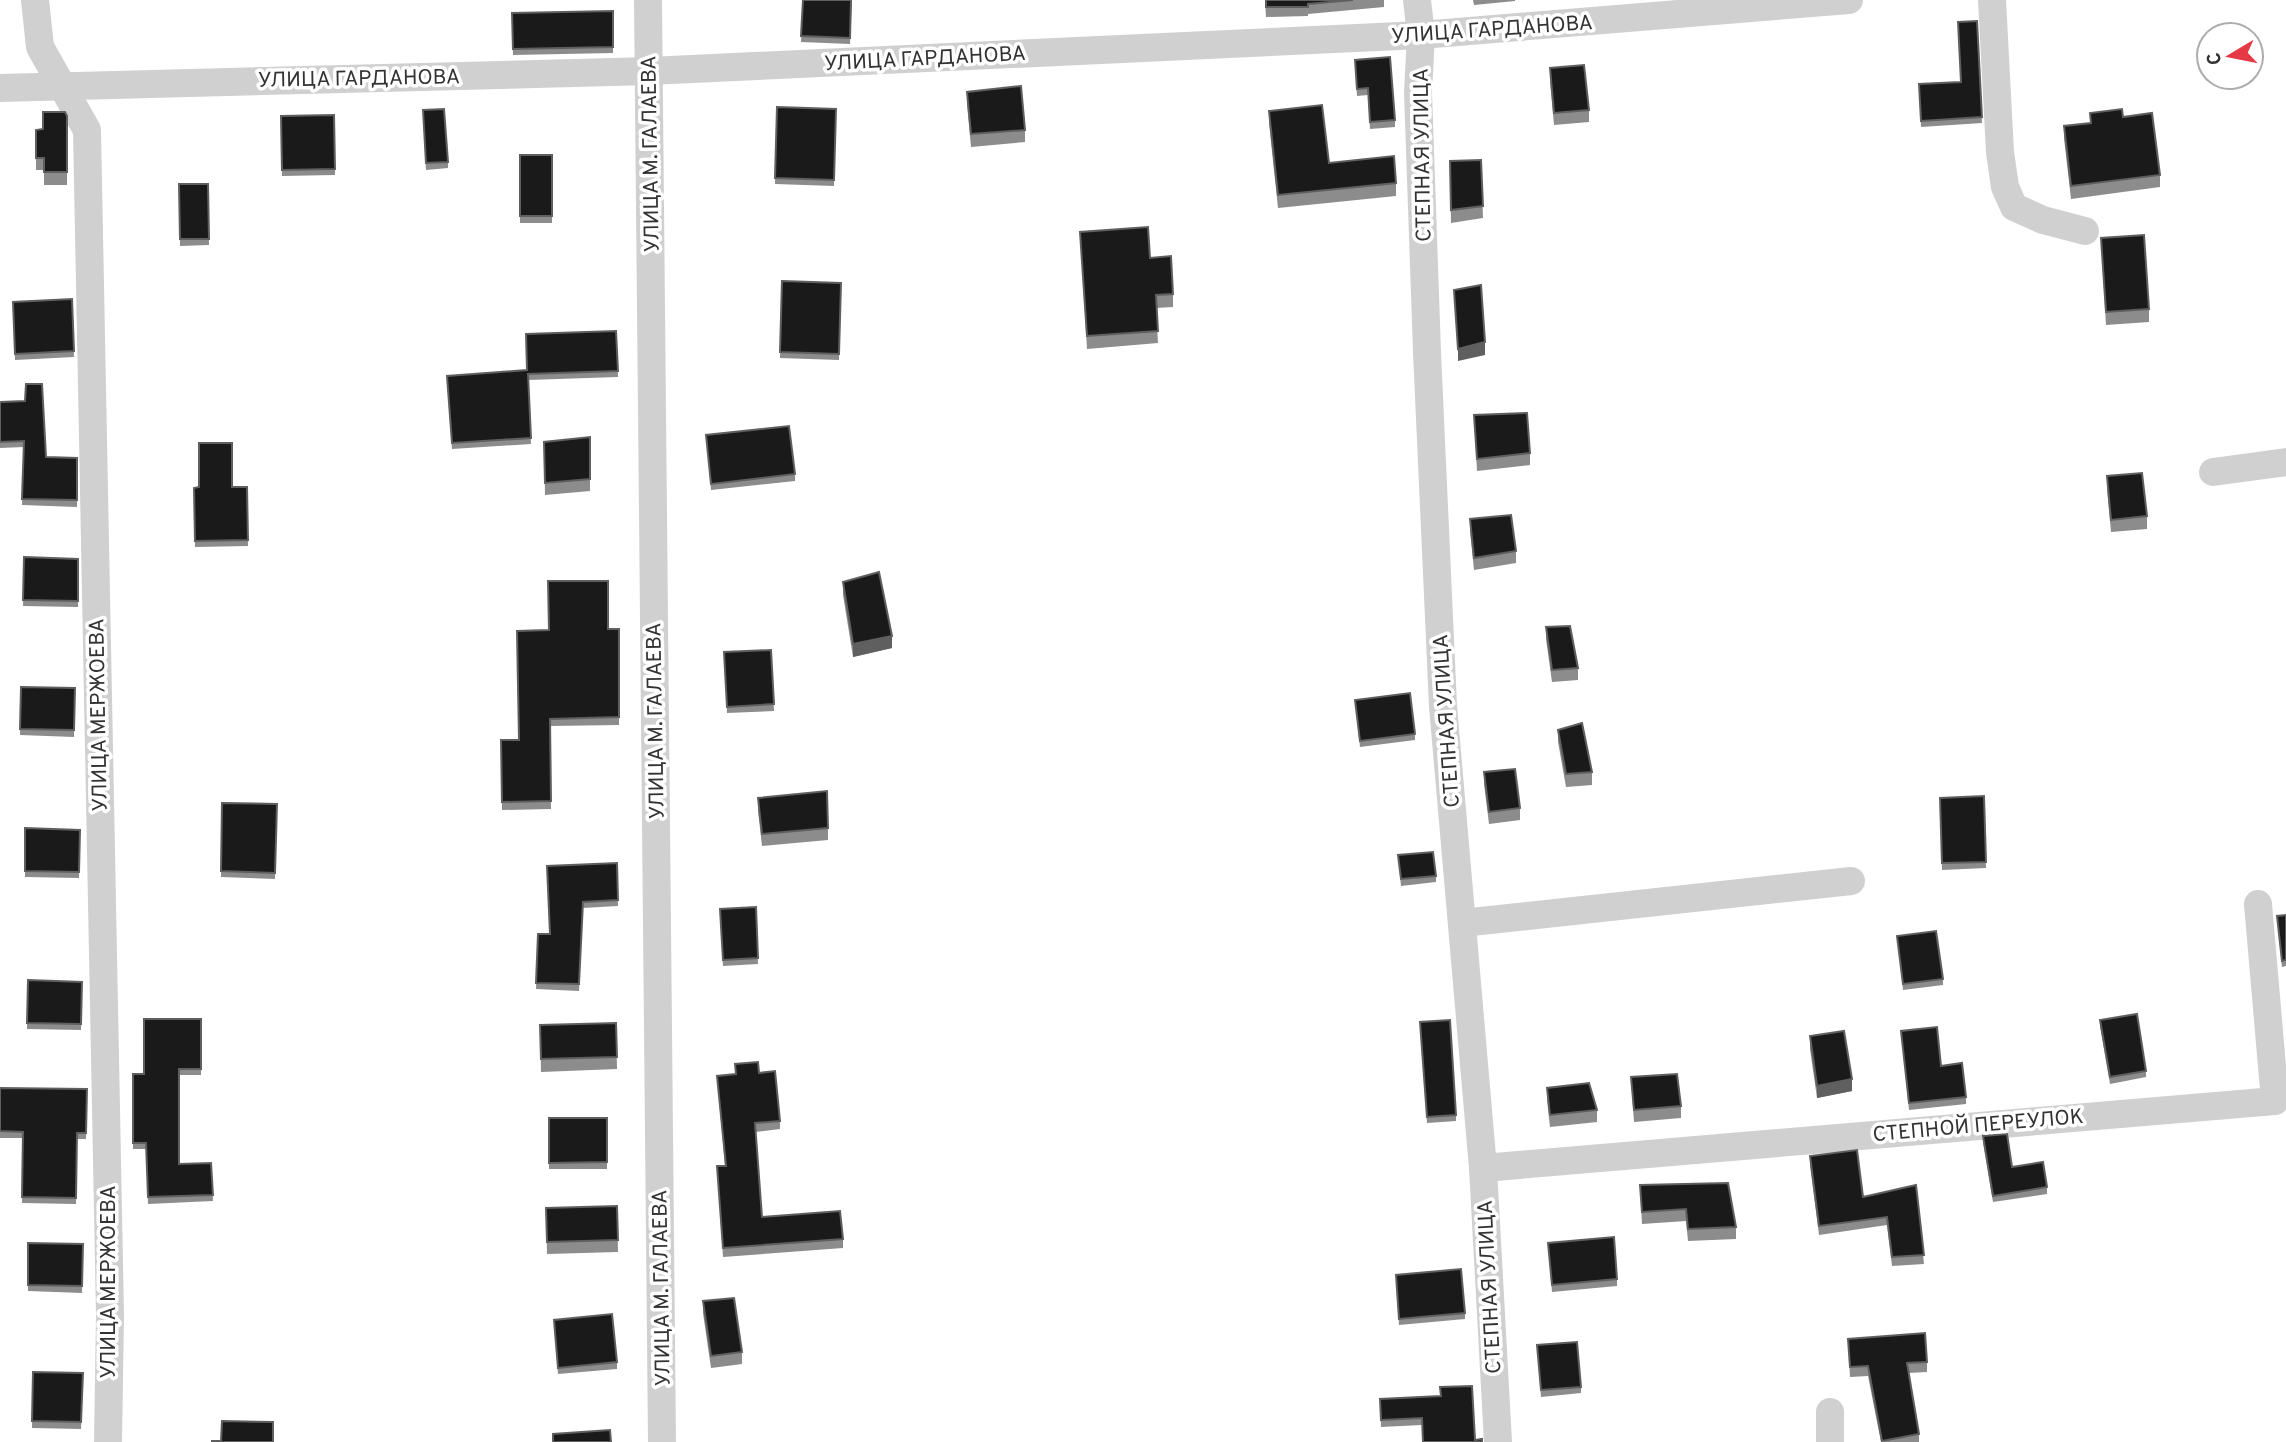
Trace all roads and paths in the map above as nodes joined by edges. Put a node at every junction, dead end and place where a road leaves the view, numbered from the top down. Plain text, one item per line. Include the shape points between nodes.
1 (35, 0) edge
2 (648, 0) edge
3 (1417, 0) edge
4 (1849, 0) edge
5 (1992, 0) edge
6 (1421, 35) junction
7 (649, 71) junction
8 (63, 86) junction
9 (0, 88) edge
10 (2085, 231) dead end
11 (2286, 462) edge
12 (2213, 472) dead end
13 (1851, 881) dead end
14 (2258, 904) dead end
15 (1462, 923) junction
16 (1483, 1168) junction
17 (1830, 1412) dead end
18 (108, 1442) edge
19 (662, 1442) edge
20 (1498, 1442) edge
21 (1829, 1442) edge

1 - 8 street, УЛИЦА МЕРЖОЕВА via 40,47
2 - 7 street, УЛИЦА М. ГАЛАЕВА
3 - 6 street, СТЕПНАЯ УЛИЦА
4 - 6 street, УЛИЦА ГАРДАНОВА
5 - 10 street via 2005,187 2014,207
6 - 7 street, УЛИЦА ГАРДАНОВА
6 - 15 street, СТЕПНАЯ УЛИЦА via 1418,92 1429,407 1443,706
7 - 8 street, УЛИЦА ГАРДАНОВА
7 - 19 street, УЛИЦА М. ГАЛАЕВА
8 - 9 street, УЛИЦА ГАРДАНОВА
8 - 18 street, УЛИЦА МЕРЖОЕВА via 87,130 110,1315
11 - 12 street
13 - 15 street
14 - 16 street, СТЕПНОЙ ПЕРЕУЛОК via 2275,1101
15 - 16 street, СТЕПНАЯ УЛИЦА
16 - 20 street, СТЕПНАЯ УЛИЦА
17 - 21 street

